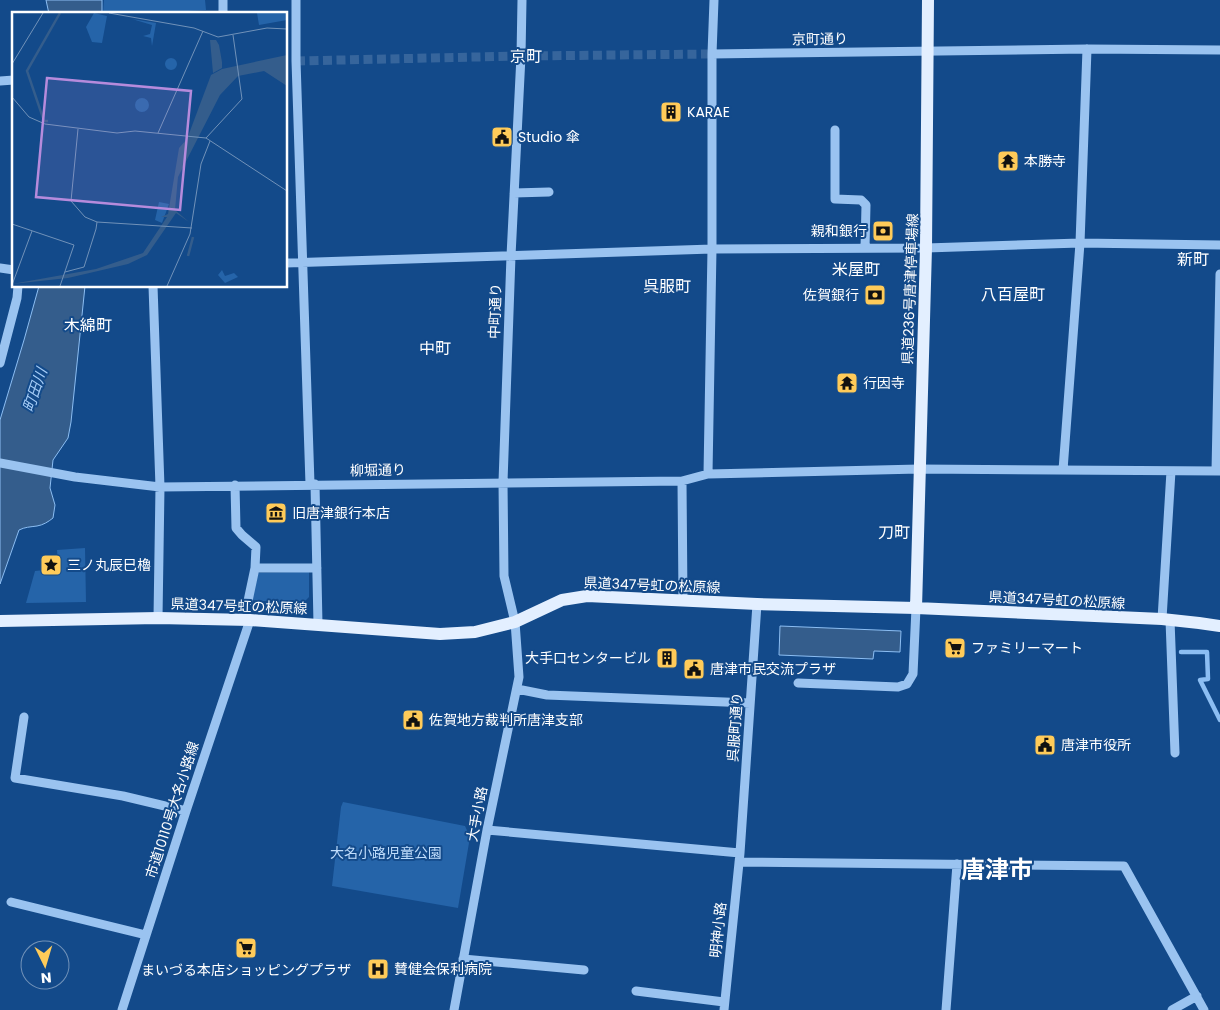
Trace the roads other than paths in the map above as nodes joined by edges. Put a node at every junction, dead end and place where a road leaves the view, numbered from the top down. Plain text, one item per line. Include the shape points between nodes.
1 (296, 0) edge
2 (522, 0) edge
3 (714, 0) edge
4 (928, 0) edge
5 (1087, 49) junction
6 (1220, 50) edge
7 (929, 51) junction
8 (712, 54) junction
9 (291, 61) edge
10 (835, 130) dead end
11 (549, 192) dead end
12 (514, 193) junction
13 (1080, 244) junction
14 (1220, 245) edge
15 (865, 248) junction
16 (926, 248) junction
17 (712, 249) junction
18 (510, 256) junction
19 (302, 262) junction
20 (288, 263) edge
21 (1220, 274) edge
22 (18, 288) edge
23 (153, 288) edge
24 (0, 363) edge
25 (1218, 428) edge
26 (0, 463) edge
27 (919, 469) junction
28 (1063, 470) junction
29 (1171, 471) junction
30 (1218, 471) edge
31 (708, 474) junction
32 (682, 481) junction
33 (503, 482) junction
34 (312, 484) junction
35 (235, 486) junction
36 (160, 487) junction
37 (254, 568) junction
38 (317, 568) junction
39 (683, 600) junction
40 (248, 601) dead end
41 (756, 604) junction
42 (916, 608) junction
43 (158, 618) junction
44 (250, 620) junction
45 (1166, 620) junction
46 (2, 621) edge
47 (515, 622) junction
48 (318, 624) junction
49 (1220, 626) edge
50 (798, 683) dead end
51 (517, 689) junction
52 (750, 703) junction
53 (24, 718) dead end
54 (1174, 753) dead end
55 (186, 812) junction
56 (487, 830) junction
57 (740, 853) junction
58 (739, 862) junction
59 (957, 864) junction
60 (11, 902) dead end
61 (146, 935) junction
62 (463, 960) junction
63 (584, 970) dead end
64 (636, 990) dead end
65 (1197, 996) junction
66 (724, 1006) edge
67 (122, 1010) edge
68 (454, 1010) edge
69 (946, 1010) edge
70 (1172, 1010) edge
71 (1204, 1010) edge

1 - 9 street
2 - 12 street, 中町通り
3 - 8 street
4 - 7 main road, 県道236号唐津停車場線
5 - 6 street, 京町通り
5 - 7 street, 京町通り
5 - 13 street
7 - 8 street, 京町通り
7 - 16 main road, 県道236号唐津停車場線
8 - 17 street
9 - 19 street
10 - 15 street via 835,199 861,200 866,206
11 - 12 street
12 - 18 street, 中町通り
13 - 14 street
13 - 16 street
13 - 28 street
15 - 16 street
15 - 17 street
16 - 27 main road, 県道236号唐津停車場線
17 - 18 street
17 - 31 street
18 - 19 street
18 - 33 street, 中町通り
19 - 20 street
19 - 34 street
21 - 25 street
22 - 24 street
23 - 36 street
25 - 30 street
26 - 36 street, 柳堀通り via 75,477
27 - 28 street, 柳堀通り
27 - 31 street, 柳堀通り
27 - 42 main road, 県道236号唐津停車場線
28 - 29 street, 柳堀通り
29 - 30 street, 柳堀通り
29 - 45 street
31 - 32 street, 柳堀通り
32 - 33 street, 柳堀通り
32 - 39 street
33 - 34 street, 柳堀通り
33 - 47 street, 中町通り via 504,576
34 - 35 street, 柳堀通り
34 - 38 street
35 - 36 street, 柳堀通り
35 - 37 street via 236,528 256,547
36 - 43 street
37 - 38 street
37 - 40 street
38 - 48 street
39 - 41 main road, 県道347号虹の松原線
39 - 47 main road, 県道347号虹の松原線 via 587,596 562,600
41 - 42 main road, 県道347号虹の松原線
41 - 52 street, 呉服町通り
42 - 45 main road, 県道347号虹の松原線
42 - 50 street via 913,674 907,684 898,687
43 - 44 main road, 県道347号虹の松原線
43 - 46 main road, 県道347号虹の松原線
44 - 48 main road, 県道347号虹の松原線
44 - 55 street, 市道10110号大名小路線
45 - 49 main road, 県道347号虹の松原線
45 - 54 street
47 - 48 main road, 県道347号虹の松原線 via 475,632 440,634
47 - 51 street, 大手小路 via 520,677
51 - 52 street via 548,695
51 - 56 street, 大手小路
52 - 57 street, 呉服町通り
53 - 55 street via 15,778 123,796
55 - 61 street, 市道10110号大名小路線
56 - 57 street
56 - 62 street, 大手小路
57 - 58 street, 明神小路
58 - 59 street
58 - 66 street, 明神小路
59 - 65 street via 1124,866
59 - 69 street
60 - 61 street
61 - 67 street, 市道10110号大名小路線
62 - 63 street
62 - 68 street, 大手小路
64 - 66 street
65 - 70 street
65 - 71 street

